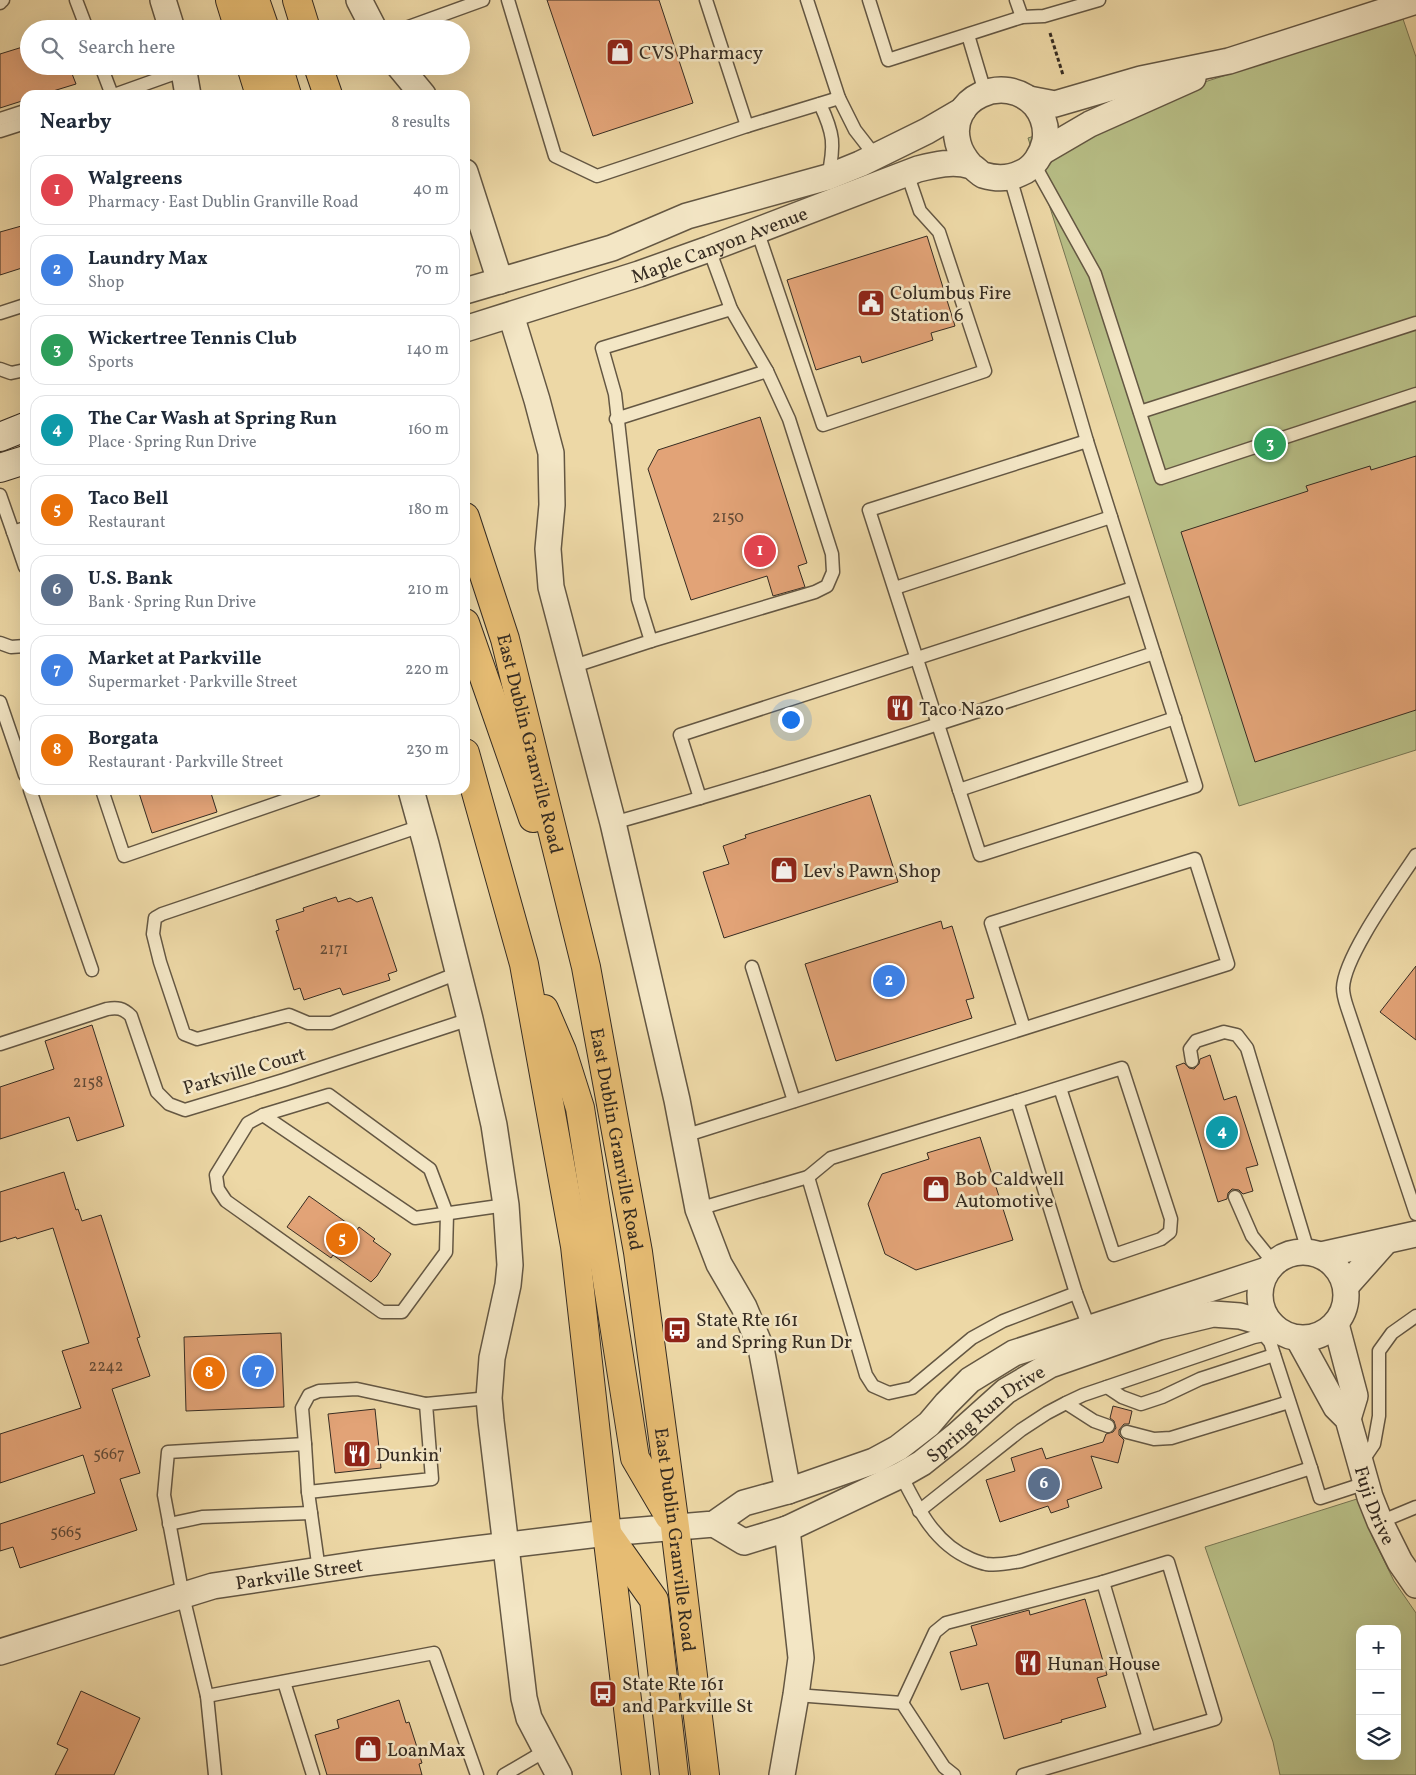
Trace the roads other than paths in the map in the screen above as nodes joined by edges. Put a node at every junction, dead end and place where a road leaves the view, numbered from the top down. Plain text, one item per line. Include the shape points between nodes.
1 (3, 0) edge
2 (76, 0) edge
3 (163, 0) edge
4 (230, 0) edge
5 (255, 0) edge
6 (297, 0) edge
7 (359, 0) edge
8 (483, 0) edge
9 (508, 0) edge
10 (706, 0) edge
11 (807, 0) edge
12 (869, 0) edge
13 (1016, 0) edge
14 (1099, 0) edge
15 (1416, 1) edge
16 (0, 3) edge
17 (1372, 7) edge
18 (1022, 17) junction
19 (84, 20) edge
20 (169, 20) edge
21 (236, 20) edge
22 (262, 20) edge
23 (303, 20) edge
24 (369, 20) edge
25 (428, 20) edge
26 (968, 35) junction
27 (1229, 61) junction
28 (105, 75) edge
29 (165, 75) edge
30 (184, 75) edge
31 (254, 75) edge
32 (281, 75) edge
33 (321, 75) edge
34 (406, 75) edge
35 (111, 90) edge
36 (126, 90) edge
37 (187, 90) edge
38 (258, 90) edge
39 (285, 90) edge
40 (326, 90) edge
41 (419, 90) edge
42 (985, 92) junction
43 (839, 98) junction
44 (1029, 99) junction
45 (820, 104) junction
46 (964, 110) junction
47 (20, 113) edge
48 (0, 119) edge
49 (20, 125) edge
50 (747, 126) junction
51 (0, 131) edge
52 (876, 156) junction
53 (1038, 158) junction
54 (971, 166) junction
55 (907, 173) junction
56 (828, 177) junction
57 (1010, 177) junction
58 (470, 188) edge
59 (757, 230) junction
60 (709, 249) junction
61 (500, 281) junction
62 (470, 290) edge
63 (20, 307) edge
64 (731, 308) junction
65 (0, 313) edge
66 (512, 315) junction
67 (1416, 323) edge
68 (470, 328) edge
69 (0, 369) edge
70 (20, 371) edge
71 (767, 371) junction
72 (1416, 394) edge
73 (1140, 412) junction
74 (616, 419) junction
75 (20, 429) edge
76 (0, 437) edge
77 (1087, 441) junction
78 (20, 462) edge
79 (0, 468) edge
80 (0, 495) edge
81 (1111, 517) junction
82 (19, 530) edge
83 (470, 532) edge
84 (895, 588) junction
85 (1133, 588) junction
86 (470, 637) edge
87 (650, 641) junction
88 (0, 643) edge
89 (20, 646) edge
90 (1154, 653) junction
91 (916, 658) junction
92 (571, 666) junction
93 (0, 702) edge
94 (1174, 718) junction
95 (938, 725) junction
96 (20, 760) edge
97 (470, 771) edge
98 (959, 790) junction
99 (32, 795) edge
100 (104, 795) edge
101 (300, 795) edge
102 (412, 795) edge
103 (700, 798) junction
104 (613, 823) junction
105 (421, 826) junction
106 (1416, 855) edge
107 (524, 964) junction
108 (752, 967) dead end
109 (586, 968) junction
110 (92, 970) dead end
111 (458, 973) junction
112 (470, 1019) junction
113 (1024, 1028) junction
114 (0, 1044) edge
115 (1192, 1061) dead end
116 (1060, 1088) junction
117 (794, 1101) junction
118 (1017, 1102) junction
119 (263, 1115) junction
120 (684, 1136) junction
121 (808, 1177) junction
122 (1235, 1197) dead end
123 (506, 1205) junction
124 (698, 1210) junction
125 (447, 1214) junction
126 (1416, 1214) edge
127 (1416, 1234) edge
128 (1386, 1241) junction
129 (1315, 1253) junction
130 (1270, 1266) junction
131 (1346, 1286) junction
132 (1076, 1293) junction
133 (1416, 1316) edge
134 (1336, 1324) junction
135 (1272, 1325) junction
136 (1089, 1327) junction
137 (1298, 1338) junction
138 (1274, 1355) junction
139 (1107, 1386) junction
140 (489, 1398) junction
141 (1289, 1402) junction
142 (1066, 1403) junction
143 (426, 1404) junction
144 (1348, 1419) junction
145 (1108, 1426) dead end
146 (1126, 1432) dead end
147 (305, 1444) junction
148 (1311, 1468) junction
149 (1363, 1473) junction
150 (901, 1475) junction
151 (788, 1491) junction
152 (308, 1492) junction
153 (1416, 1507) edge
154 (919, 1511) junction
155 (311, 1514) junction
156 (1380, 1522) junction
157 (169, 1524) junction
158 (714, 1524) junction
159 (675, 1527) junction
160 (787, 1529) junction
161 (607, 1533) junction
162 (507, 1545) junction
163 (319, 1570) junction
164 (1103, 1582) junction
165 (1416, 1585) edge
166 (183, 1596) junction
167 (0, 1652) edge
168 (284, 1682) junction
169 (796, 1695) junction
170 (207, 1696) junction
171 (902, 1703) junction
172 (1149, 1738) junction
173 (545, 1751) junction
174 (215, 1775) edge
175 (313, 1775) edge
176 (477, 1775) edge
177 (504, 1775) edge
178 (558, 1775) edge
179 (636, 1775) edge
180 (674, 1775) edge
181 (705, 1775) edge
182 (782, 1775) edge
183 (954, 1775) edge
184 (1023, 1775) edge

1 - 16 lane
2 - 19 lane
3 - 20 street
4 - 21 main road
5 - 22 main road
6 - 23 main road
7 - 24 street
8 - 25 lane
9 - 50 lane via 554,156 597,176
10 - 50 lane
11 - 43 lane
12 - 26 lane via 888,60
13 - 18 lane
14 - 18 lane via 1044,16
15 - 17 street
17 - 27 street
18 - 26 lane
26 - 42 lane
27 - 44 street via 1142,79 1055,104
27 - 53 street via 1090,124
28 - 35 lane
29 - 36 lane
30 - 37 street
31 - 38 main road
32 - 39 main road
33 - 40 main road
34 - 41 street
42 - 44 street via 1015,91
42 - 46 street, Maple Canyon Avenue
43 - 45 lane
43 - 52 lane via 855,130
44 - 53 street via 1039,110 1045,125 1045,139
45 - 50 lane
45 - 56 lane via 830,126 833,144
46 - 52 street, Maple Canyon Avenue
46 - 54 street via 957,127 957,142
47 - 48 lane
49 - 51 lane
52 - 56 street, Maple Canyon Avenue
53 - 57 street via 1023,173
53 - 73 lane via 1095,274
54 - 55 street, Maple Canyon Avenue via 936,164
54 - 57 street, Maple Canyon Avenue via 996,178
55 - 59 street, Maple Canyon Avenue
55 - 59 lane via 920,211 939,232 986,371 823,425
56 - 61 street, Maple Canyon Avenue via 687,216 612,248
57 - 77 lane
58 - 61 street
59 - 60 street, Maple Canyon Avenue
60 - 64 lane
60 - 66 street, Maple Canyon Avenue
61 - 62 street, Maple Canyon Avenue
63 - 65 lane
64 - 71 lane
64 - 74 lane via 602,348 615,394
66 - 68 street, Maple Canyon Avenue
66 - 92 street via 550,454 550,587
67 - 73 lane
69 - 70 lane via 10,373
71 - 74 lane
71 - 87 lane via 790,419 832,554 833,572 827,586
72 - 73 lane via 1162,478
74 - 87 lane via 638,599
75 - 76 street
77 - 81 lane
77 - 84 lane via 870,510
78 - 79 street
80 - 82 lane
81 - 84 lane
81 - 85 lane
83 - 109 main road, East Dublin Granville Road via 505,639
84 - 91 lane
85 - 90 lane
85 - 91 lane
86 - 109 main road
87 - 92 lane
88 - 89 lane
90 - 94 lane
90 - 95 lane
91 - 95 lane
91 - 103 lane via 680,735
92 - 104 street
93 - 96 lane
94 - 98 lane
94 - 98 lane via 1196,786 980,855
95 - 98 lane
95 - 103 lane
97 - 107 main road
99 - 110 lane
100 - 101 lane via 124,856
102 - 105 street
103 - 104 lane
104 - 120 street
105 - 111 street
105 - 111 lane via 162,914 155,918 153,934 160,962 184,1034 197,1039 289,1015 308,1023 331,1023
106 - 126 lane via 1362,939 1346,970 1343,988
107 - 159 main road via 562,1051 580,1108 635,1458
107 - 161 main road via 576,1246
108 - 117 lane
109 - 159 main road, East Dublin Granville Road via 638,1252
111 - 112 street
112 - 114 lane, Parkville Court via 185,1110 169,1104 157,1092 131,1016 116,1007
112 - 123 street via 494,1125
113 - 113 lane via 1228,964 1195,859 991,923
113 - 117 lane
115 - 129 lane via 1190,1049 1196,1041 1224,1032 1238,1035 1247,1048
116 - 116 lane via 1122,1068 1171,1219 1170,1232 1162,1239 1114,1255
116 - 118 lane
117 - 120 lane
118 - 121 lane via 831,1158
118 - 132 lane
119 - 125 lane via 415,1218
119 - 125 lane via 328,1095 430,1169
119 - 125 lane via 248,1123 216,1175 218,1188 226,1201 382,1312 402,1312 446,1252
120 - 124 street
121 - 124 lane
121 - 132 lane via 866,1374 873,1386 889,1393 912,1388 972,1338 1003,1321
122 - 130 lane
123 - 125 lane
123 - 140 street via 510,1265 492,1358
124 - 151 street via 719,1264 744,1307 762,1348
127 - 128 street
128 - 129 street
128 - 131 street
129 - 130 street via 1290,1253
129 - 131 street via 1333,1262
130 - 135 street via 1261,1284 1260,1299
130 - 136 street, Spring Run Drive via 1173,1302
131 - 134 street via 1343,1312
132 - 136 lane
133 - 149 lane via 1392,1333 1380,1351 1379,1416 1374,1444
134 - 137 street via 1312,1338
134 - 144 street via 1355,1396
135 - 137 street via 1284,1334
135 - 150 street, Spring Run Drive via 1240,1316 1213,1314 1159,1327 1050,1365 1006,1391 922,1463
136 - 151 street, Spring Run Drive via 1014,1353 992,1365 970,1380 929,1424 898,1448 874,1461
137 - 144 street, Fuji Drive via 1336,1407
138 - 139 lane via 1200,1379 1141,1404 1122,1397
138 - 139 lane via 1264,1335
138 - 141 lane
139 - 142 lane
140 - 143 lane
140 - 162 street
141 - 146 lane via 1171,1438 1154,1439
141 - 148 lane
142 - 145 lane
142 - 154 lane via 1021,1430
143 - 147 lane via 357,1390 319,1390 310,1395 302,1408
143 - 152 lane via 432,1480
144 - 149 street, Fuji Drive
147 - 152 lane
147 - 157 lane via 168,1452 164,1495
148 - 149 lane via 1320,1498
148 - 154 lane via 1003,1565 984,1564 960,1554 933,1532
149 - 156 street, Fuji Drive
150 - 154 lane
150 - 160 street, Spring Run Drive
151 - 158 street, Spring Run Drive via 744,1503
152 - 155 lane
153 - 156 lane
155 - 157 lane via 202,1517
155 - 163 lane
156 - 165 street, Fuji Drive
157 - 166 lane
158 - 159 street
158 - 160 street, Spring Run Drive via 744,1542
159 - 161 street
159 - 181 main road, East Dublin Granville Road
160 - 169 street via 801,1658
161 - 162 street, Parkville Street
161 - 179 main road
161 - 180 main road via 654,1600
162 - 163 street, Parkville Street
162 - 173 street via 524,1698 529,1718
163 - 166 street, Parkville Street via 213,1586
164 - 171 lane via 946,1623 935,1632
164 - 172 lane
164 - 172 lane via 1168,1562 1215,1719
166 - 167 street, Parkville Street
166 - 170 lane
168 - 170 lane
168 - 175 lane
168 - 176 lane via 434,1653
169 - 171 lane
169 - 182 street
170 - 174 lane
171 - 183 lane via 944,1767
172 - 184 lane
173 - 177 lane
173 - 178 street

